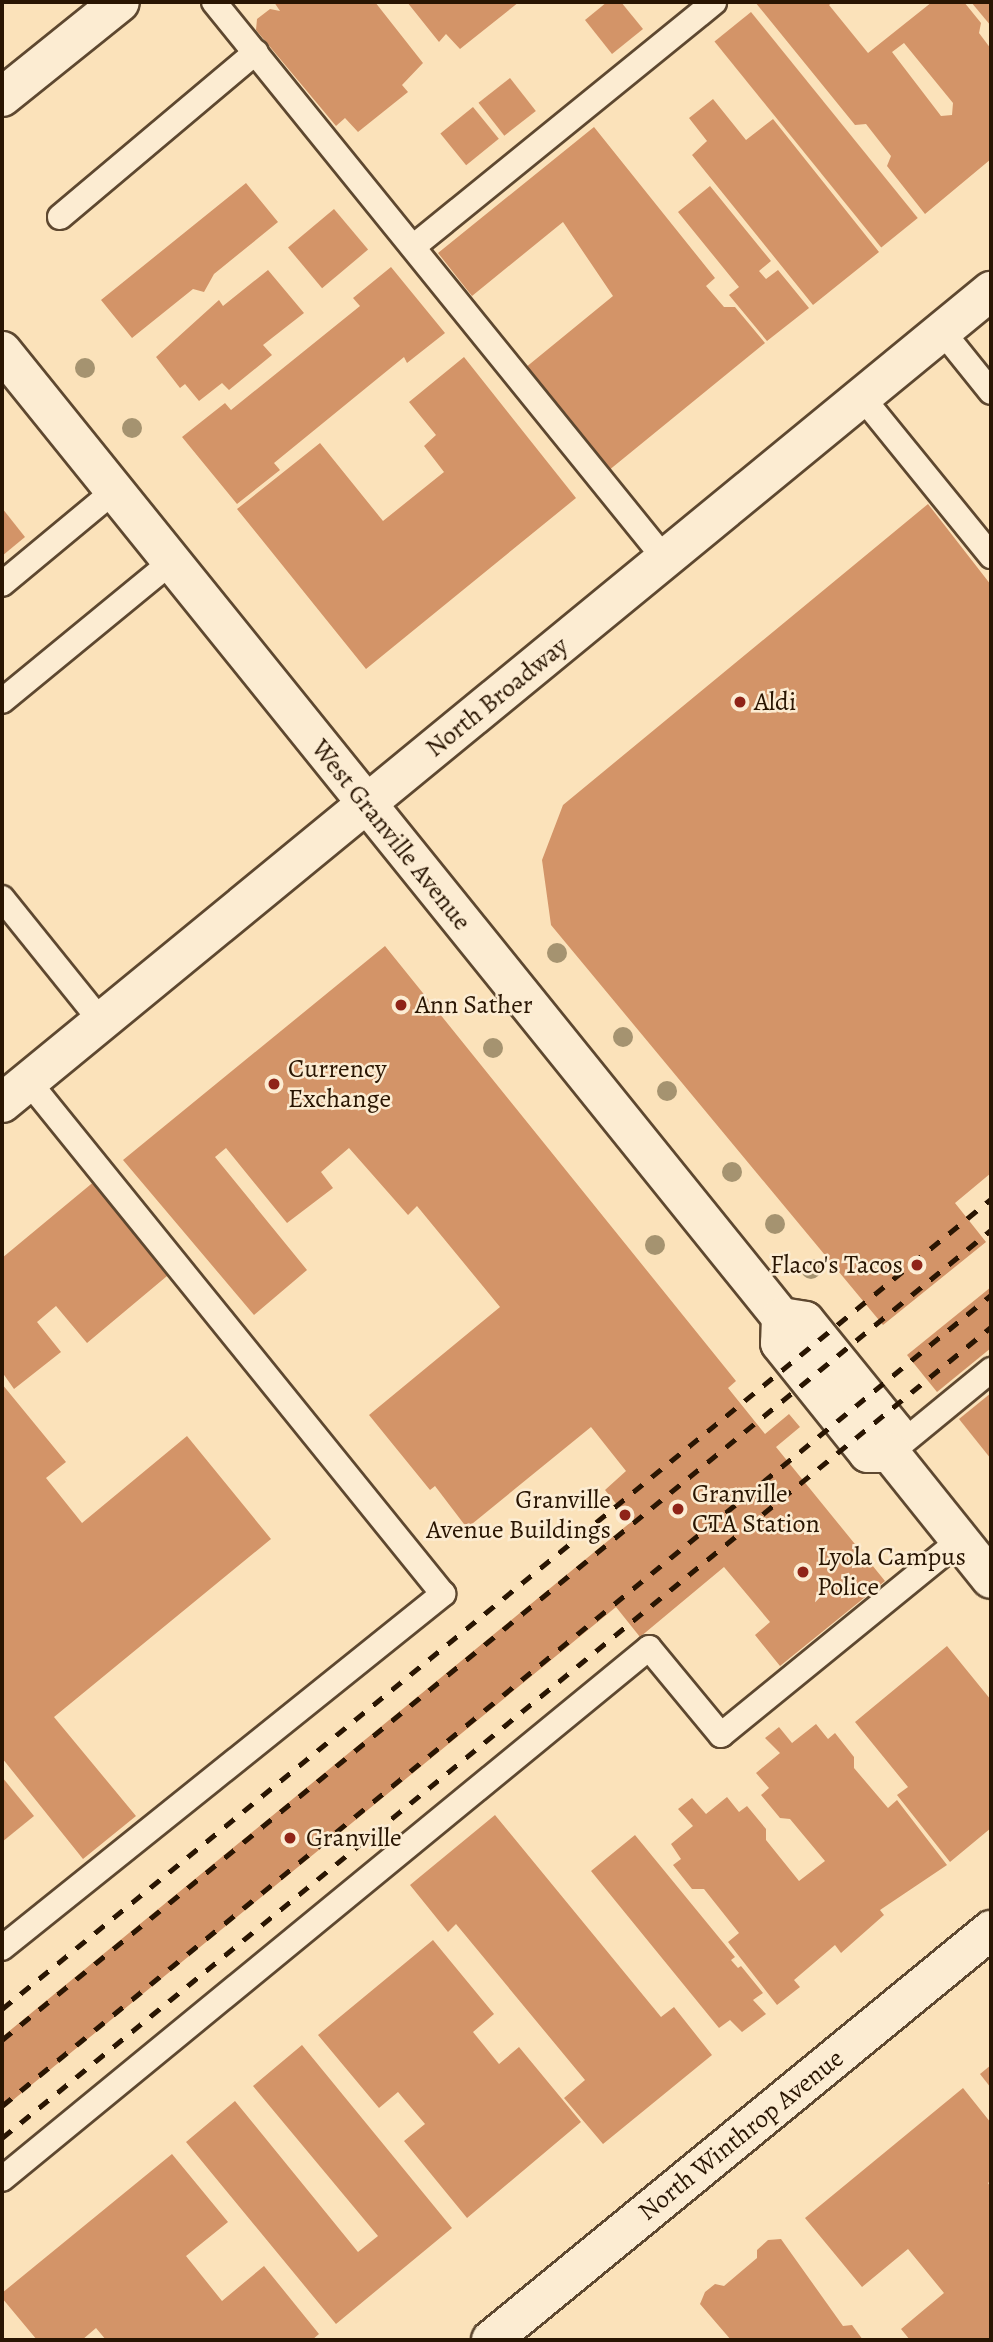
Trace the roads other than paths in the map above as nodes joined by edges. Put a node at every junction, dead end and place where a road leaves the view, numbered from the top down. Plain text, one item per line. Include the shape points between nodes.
1 (120, 2) edge
2 (214, 2) edge
3 (714, 2) edge
4 (256, 52) junction
5 (2, 97) edge
6 (60, 217) dead end
7 (413, 247) junction
8 (991, 291) edge
9 (942, 331) junction
10 (2, 351) edge
11 (991, 392) edge
12 (862, 397) junction
13 (114, 491) junction
14 (991, 556) edge
15 (665, 559) junction
16 (171, 562) junction
17 (2, 584) edge
18 (2, 701) edge
19 (366, 804) junction
20 (2, 898) edge
21 (101, 1021) junction
22 (15, 1092) edge
23 (991, 1370) edge
24 (890, 1453) junction
25 (960, 1540) junction
26 (991, 1579) edge
27 (991, 1930) edge
28 (2, 1948) edge
29 (2, 2179) edge
30 (491, 2340) edge

1 - 5 street
2 - 4 lane
3 - 7 lane
4 - 6 lane
4 - 7 lane
7 - 15 lane
8 - 9 street, North Broadway
9 - 11 lane
9 - 12 street, North Broadway
10 - 13 street, West Granville Avenue
12 - 14 lane
12 - 15 street, North Broadway
13 - 16 street, West Granville Avenue
13 - 17 lane
15 - 19 street, North Broadway
16 - 18 lane
16 - 19 street, West Granville Avenue
19 - 21 street, North Broadway
19 - 24 street, West Granville Avenue via 781,1317 780,1343 868,1453
20 - 21 lane
21 - 22 street, North Broadway
22 - 28 lane via 443,1594
23 - 24 lane
24 - 25 street
25 - 26 street
25 - 29 lane via 721,1735 649,1648
27 - 30 street, North Winthrop Avenue

